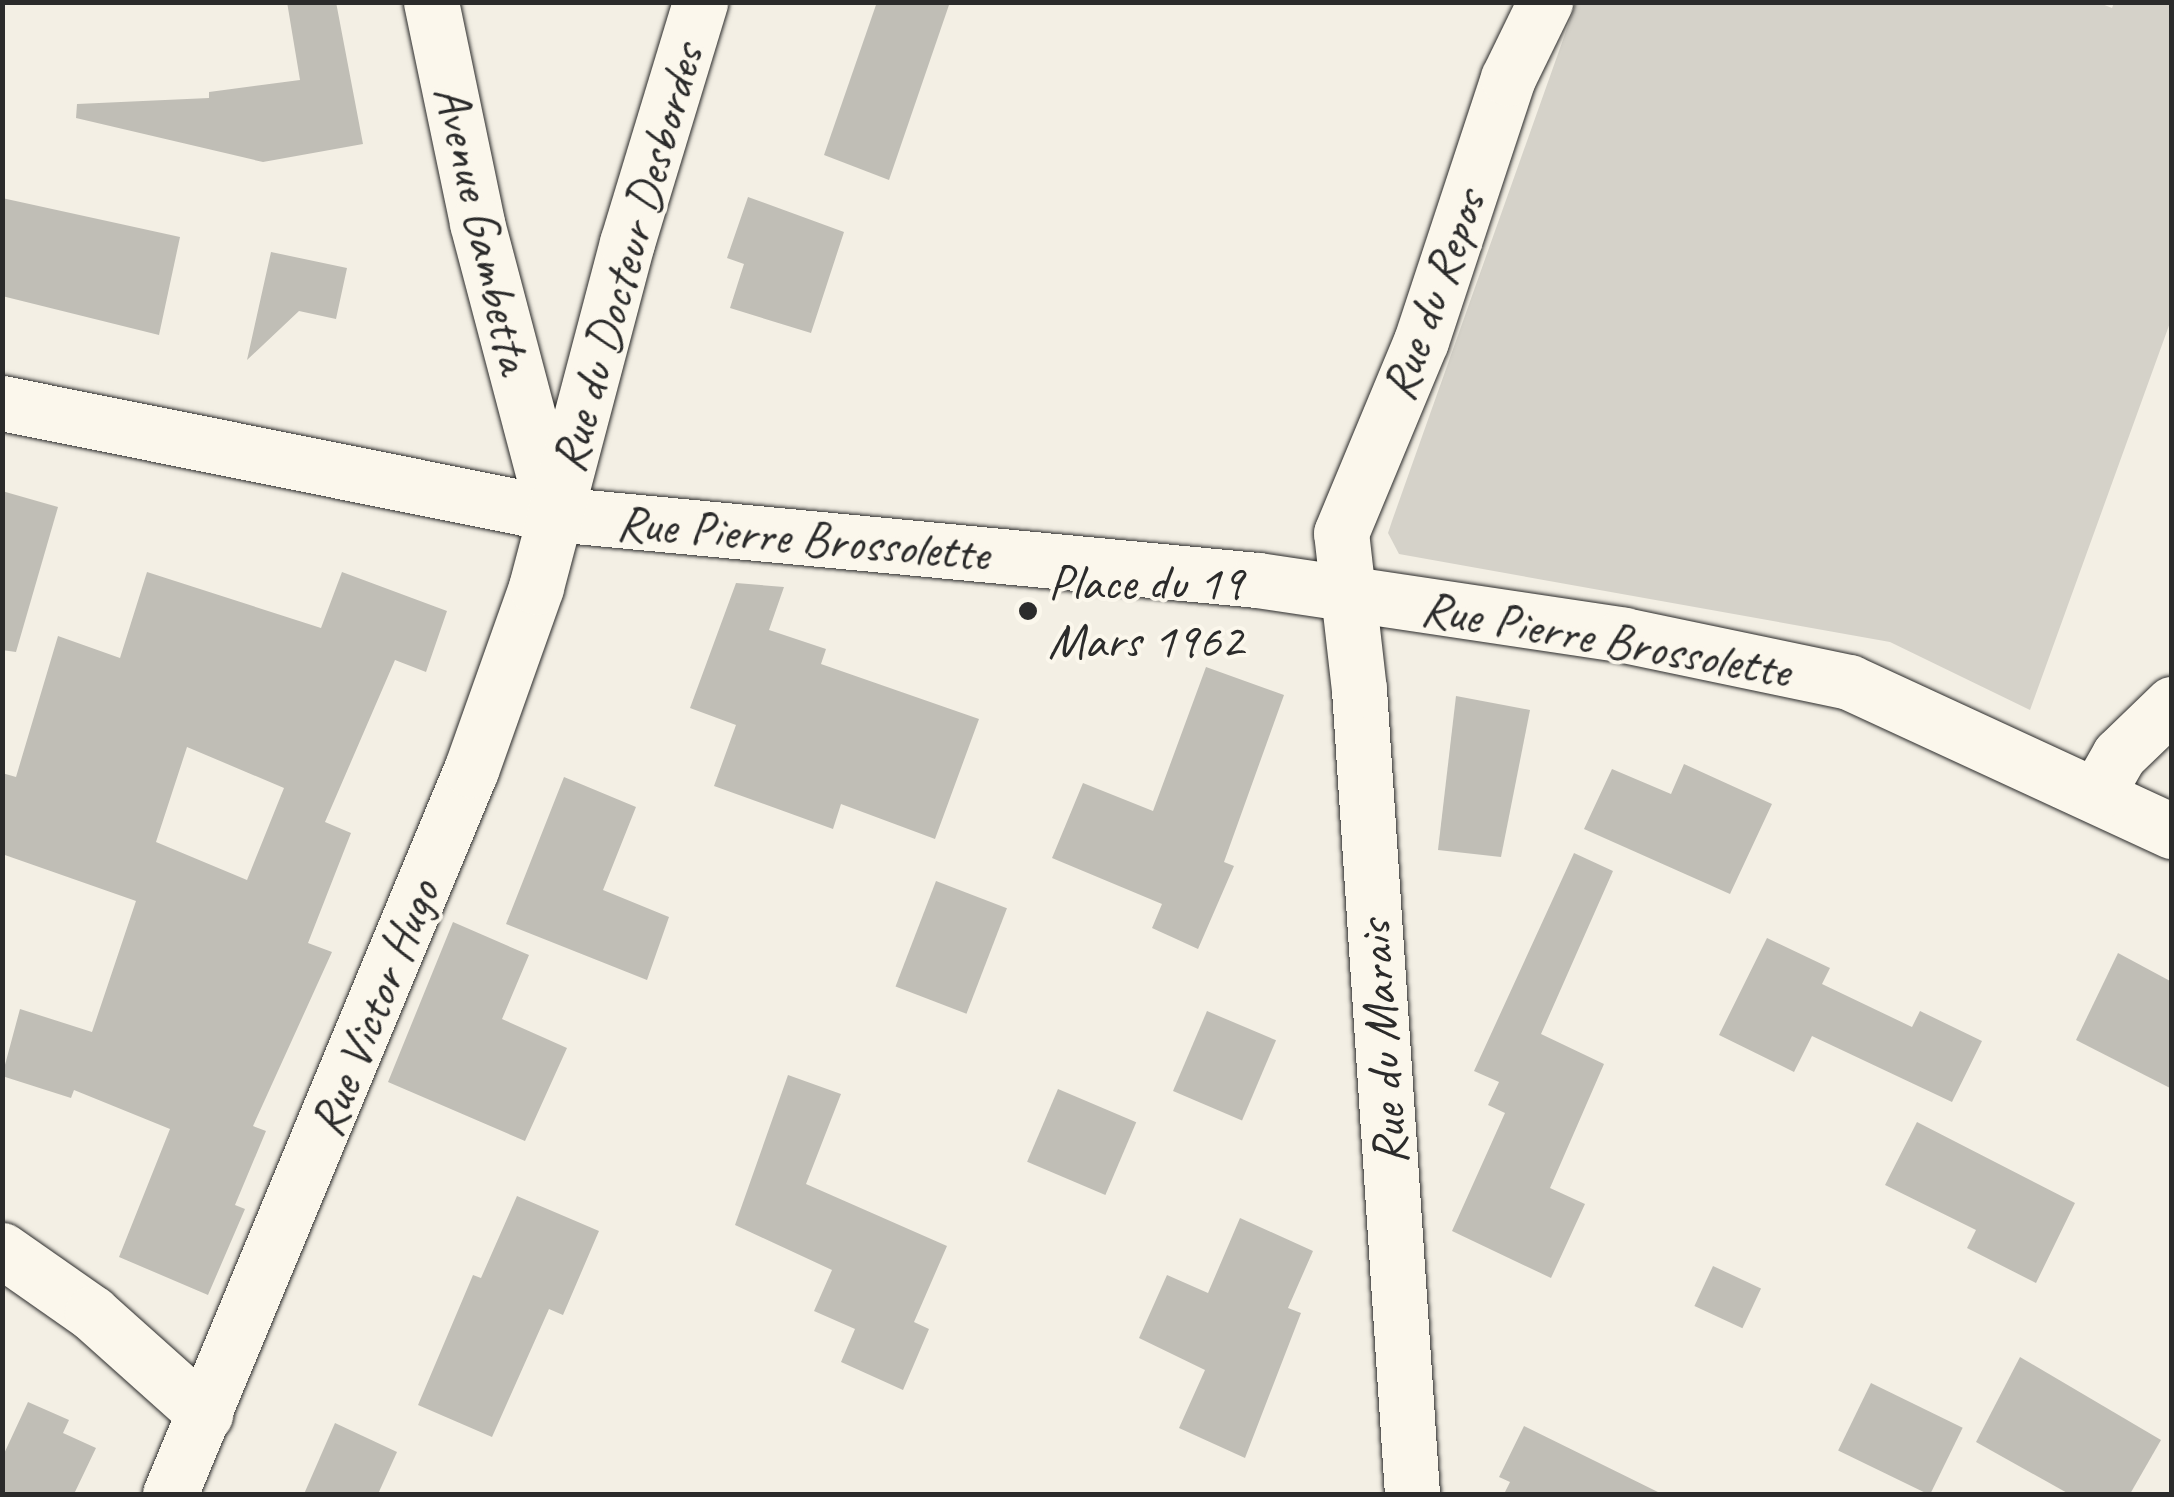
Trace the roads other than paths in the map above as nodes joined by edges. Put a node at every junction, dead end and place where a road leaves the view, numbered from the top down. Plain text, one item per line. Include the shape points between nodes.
1 (431, 2) edge
2 (700, 2) edge
3 (1545, 2) edge
4 (2, 403) edge
5 (554, 514) junction
6 (1343, 592) junction
7 (2172, 704) edge
8 (2098, 792) junction
9 (2172, 831) edge
10 (2, 1250) edge
11 (204, 1414) junction
12 (170, 1494) edge
13 (1412, 1494) edge

1 - 5 street, Avenue Gambetta via 476,223
2 - 5 street, Rue du Docteur Desbordes
3 - 6 street, Rue du Repos via 1508,78 1421,341 1341,534
4 - 5 street, Rue Pierre Brossolette
5 - 6 street, Rue Pierre Brossolette
5 - 11 street, Rue Victor Hugo via 536,587 471,770
6 - 8 street, Rue Pierre Brossolette via 1432,611 1624,635 1849,682
6 - 13 street, Rue du Marais via 1358,690
7 - 8 street via 2119,754
8 - 9 street, Rue Pierre Brossolette
10 - 11 street via 92,1313
11 - 12 street, Rue Victor Hugo

